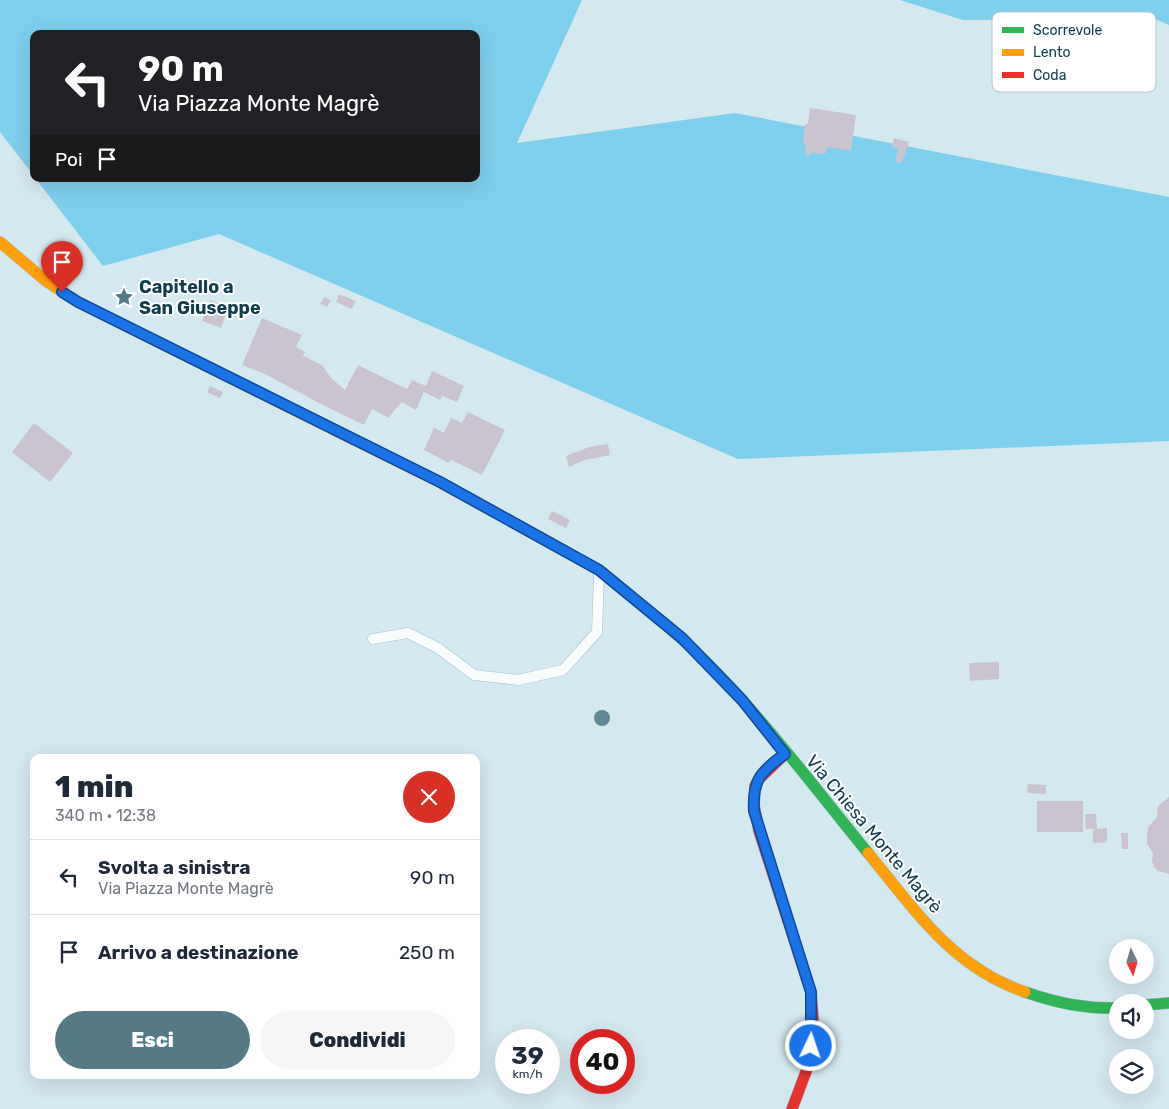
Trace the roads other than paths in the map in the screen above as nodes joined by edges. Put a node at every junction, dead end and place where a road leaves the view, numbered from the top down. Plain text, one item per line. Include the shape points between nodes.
1 (0, 242) edge
2 (12, 252) junction
3 (0, 259) edge
4 (599, 570) junction
5 (373, 639) dead end
6 (785, 754) junction
7 (1169, 1003) edge
8 (1154, 1004) edge
9 (1109, 1008) edge
10 (792, 1109) edge

1 - 2 street
2 - 3 lane
2 - 4 street via 46,281 78,302 440,482
4 - 5 lane via 597,632 563,670 518,680 474,675 438,648 408,633
4 - 6 street via 682,638 742,700
6 - 9 street, Via Chiesa Monte Magrè via 938,938 975,968 1014,988 1061,1004
6 - 10 street, Via Chiesa Monte Magrè via 764,769 753,798 759,831 811,992 810,1061
7 - 8 street

